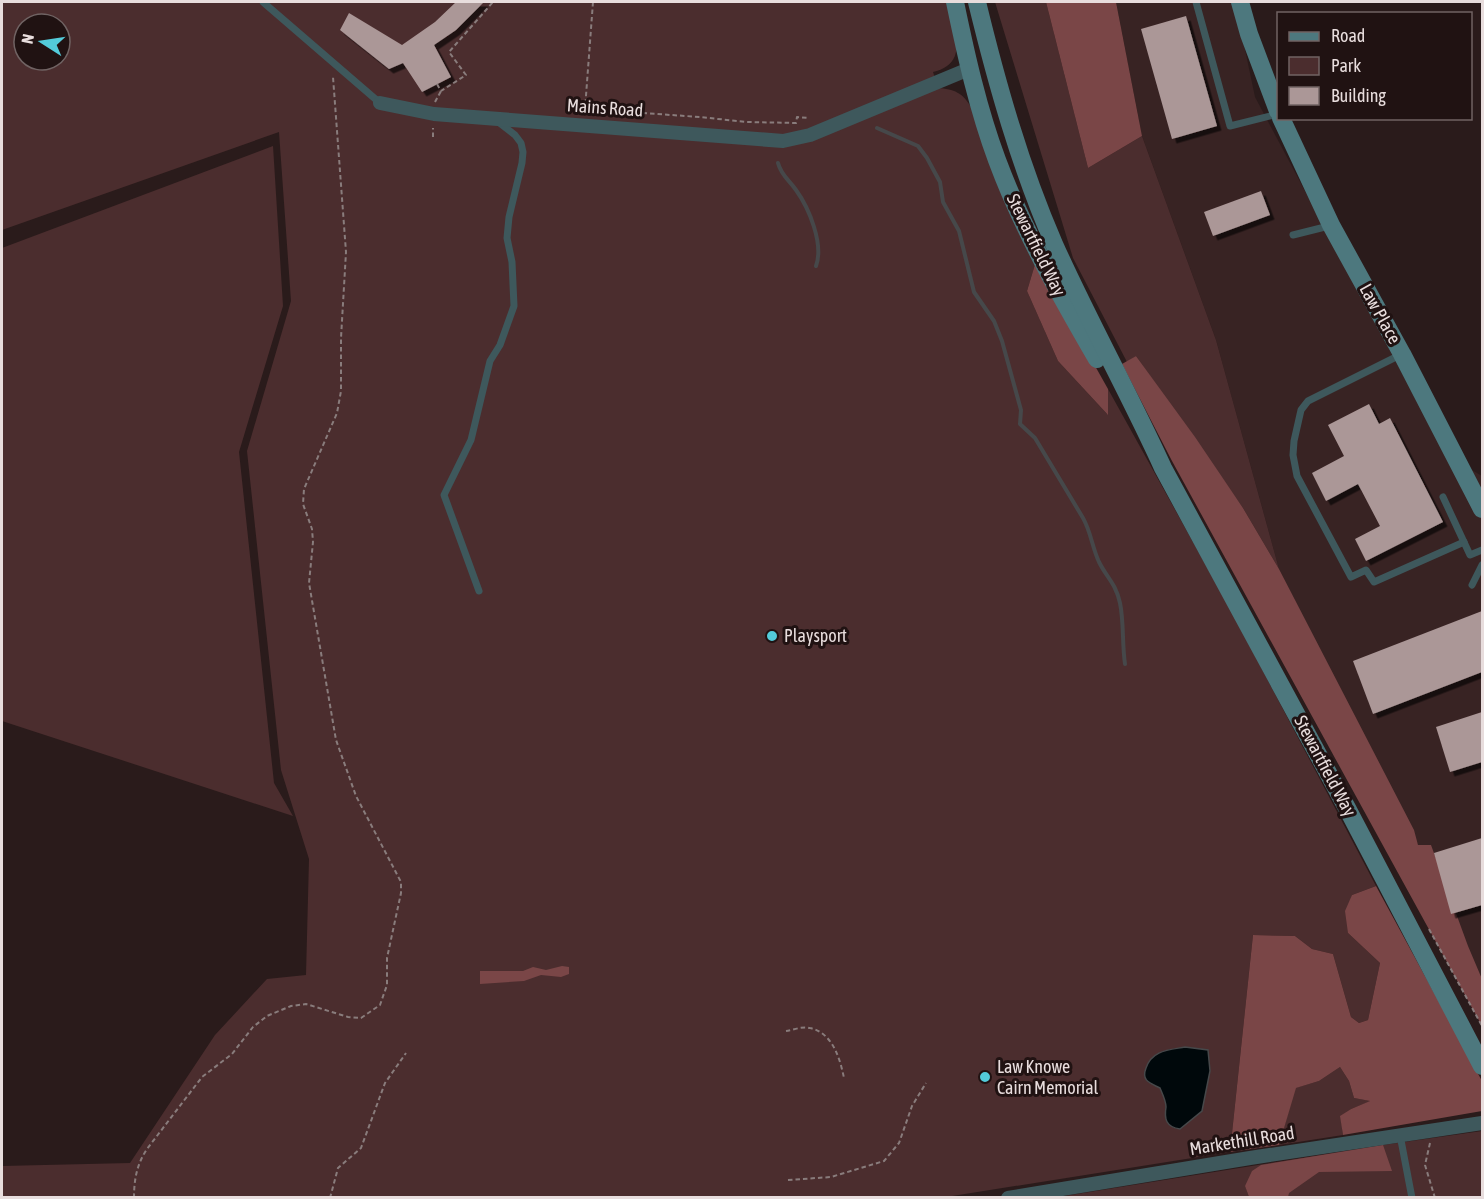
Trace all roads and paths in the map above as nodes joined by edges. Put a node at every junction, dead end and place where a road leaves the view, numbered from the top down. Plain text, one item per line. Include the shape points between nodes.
1 (263, 2) edge
2 (493, 2) edge
3 (593, 2) edge
4 (954, 2) edge
5 (977, 2) edge
6 (1196, 2) edge
7 (1240, 2) edge
8 (333, 62) junction
9 (969, 69) junction
10 (437, 84) dead end
11 (380, 103) joint
12 (1277, 110) edge
13 (1277, 113) edge
14 (492, 118) junction
15 (808, 118) dead end
16 (1282, 120) edge
17 (1331, 225) junction
18 (1293, 236) dead end
19 (1402, 354) junction
20 (1163, 468) junction
21 (1443, 496) dead end
22 (1482, 509) edge
23 (1464, 542) junction
24 (1482, 550) edge
25 (1482, 565) edge
26 (1472, 585) dead end
27 (479, 591) dead end
28 (1426, 922) dead end
29 (1482, 1026) edge
30 (786, 1031) dead end
31 (406, 1053) dead end
32 (1482, 1066) edge
33 (844, 1078) dead end
34 (926, 1083) dead end
35 (1482, 1123) edge
36 (1433, 1131) junction
37 (1400, 1135) junction
38 (788, 1180) dead end
39 (134, 1197) edge
40 (330, 1197) edge
41 (1008, 1197) edge
42 (1412, 1197) edge
43 (1435, 1197) edge

1 - 8 lane, Mains Road
2 - 10 path via 450,52 466,75 441,91
3 - 15 path via 585,109 746,122 796,123 797,117
4 - 9 street, Stewartfield Way
5 - 20 street, Stewartfield Way via 1023,164 1053,242
6 - 13 lane via 1230,126
7 - 12 street
8 - 11 lane, Mains Road
8 - 39 path via 346,252 342,391 337,413 304,489 303,504 312,529 309,584 336,740 356,796 401,882 387,958 387,985 380,1005 361,1018 306,1004 267,1016 253,1027 232,1054 202,1077 147,1149 136,1170
9 - 14 street, Mains Road via 810,135 783,141
9 - 20 street, Stewartfield Way via 996,158 1032,241 1114,390
11 - 14 street, Mains Road via 435,114
14 - 27 lane via 515,135 523,152 507,238 514,306 490,361 471,440 444,495
16 - 17 street, Law Place
17 - 18 lane
17 - 19 street, Law Place
19 - 22 street, Law Place
19 - 23 lane via 1308,401 1301,410 1294,441 1297,476 1351,577 1366,570 1374,582
20 - 32 street, Stewartfield Way
21 - 23 lane
23 - 24 lane via 1470,555
25 - 26 lane
28 - 29 path
30 - 33 path via 806,1027 821,1034 835,1048
31 - 40 path via 385,1083 361,1148 338,1168
34 - 38 path via 912,1106 899,1143 888,1158 831,1177
35 - 36 street, Markethill Road
36 - 37 street, Markethill Road
36 - 43 path via 1425,1165
37 - 41 street, Markethill Road
37 - 42 lane

